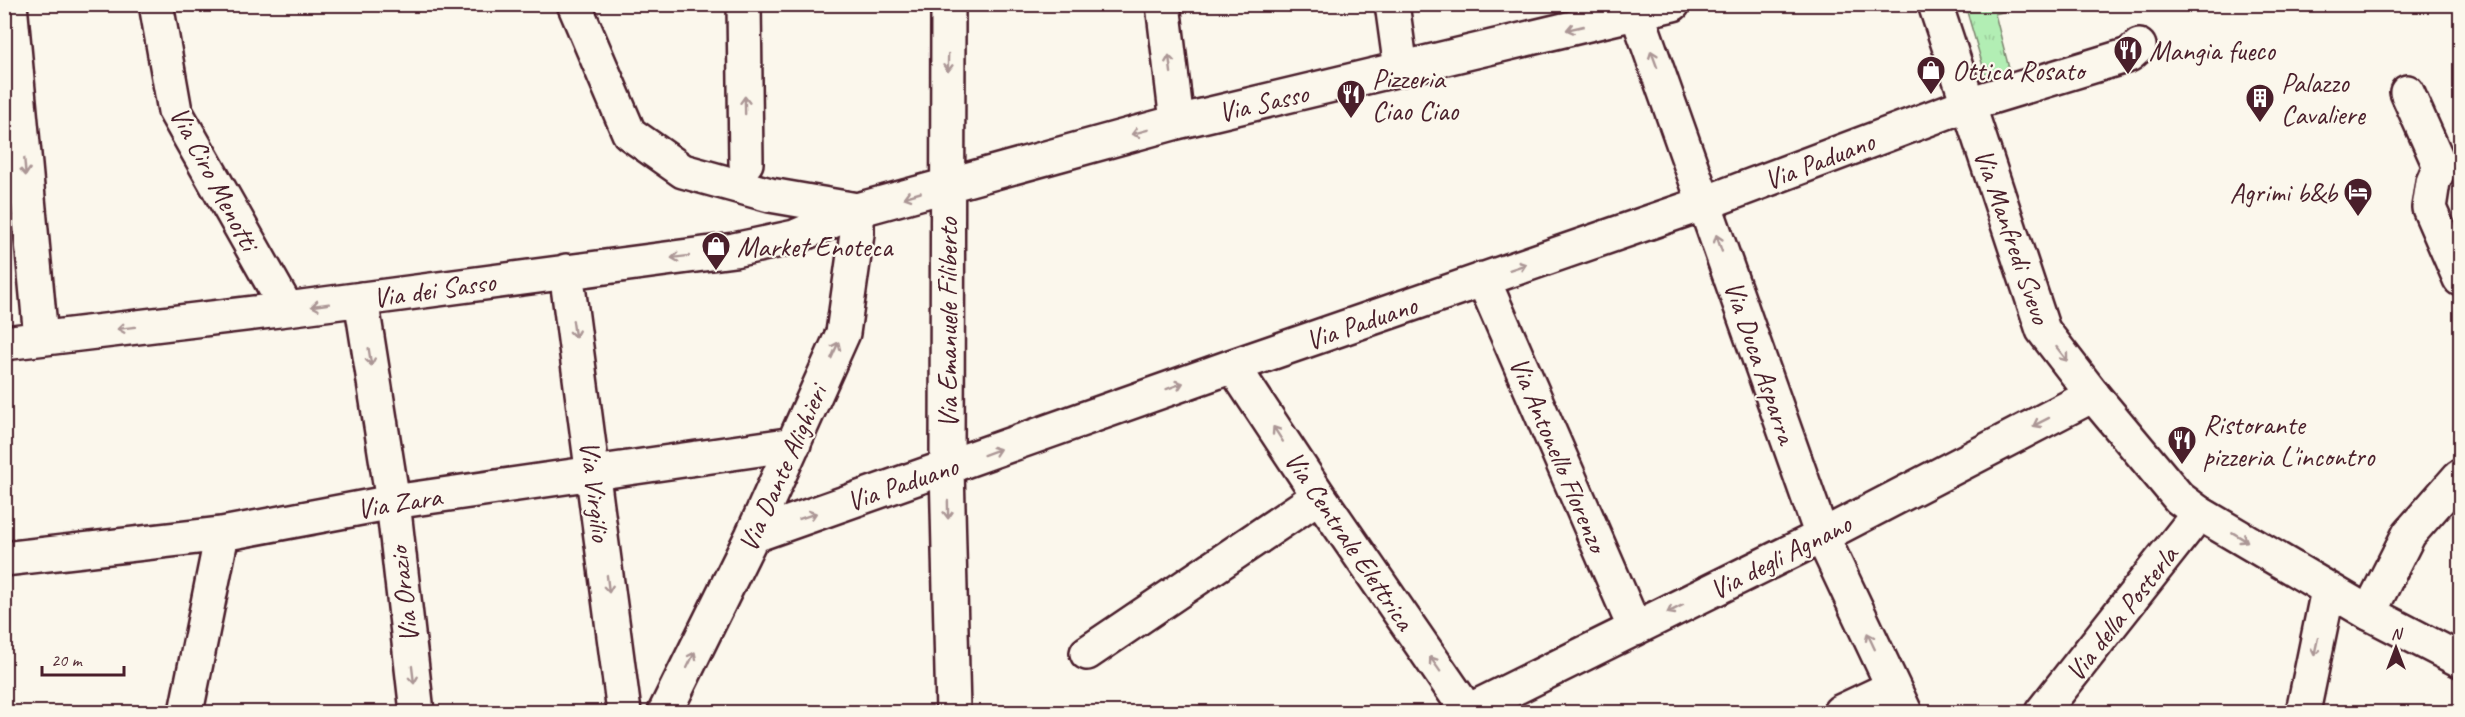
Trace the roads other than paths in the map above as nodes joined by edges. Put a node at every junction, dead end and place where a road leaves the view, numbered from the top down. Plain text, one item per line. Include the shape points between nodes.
1 (10, 4) edge
2 (156, 4) edge
3 (574, 4) edge
4 (744, 4) edge
5 (948, 4) edge
6 (1163, 4) edge
7 (1392, 4) edge
8 (1672, 4) edge
9 (1935, 4) edge
10 (1637, 9) edge
11 (2139, 46) dead end
12 (1401, 69) junction
13 (10, 72) edge
14 (2407, 92) dead end
15 (1968, 104) junction
16 (1177, 122) junction
17 (746, 163) dead end
18 (946, 185) junction
19 (1705, 203) junction
20 (857, 210) junction
21 (566, 271) junction
22 (1483, 279) junction
23 (2460, 279) edge
24 (361, 299) junction
25 (287, 309) junction
26 (41, 338) junction
27 (4, 343) edge
28 (1233, 366) junction
29 (2093, 395) junction
30 (794, 444) junction
31 (947, 468) junction
32 (594, 473) junction
33 (2459, 477) edge
34 (1319, 496) junction
35 (393, 502) junction
36 (2199, 513) junction
37 (222, 534) junction
38 (752, 536) junction
39 (1821, 536) junction
40 (4, 559) edge
41 (2328, 590) junction
42 (2369, 613) junction
43 (1635, 629) junction
44 (1087, 653) dead end
45 (2460, 660) edge
46 (1899, 700) edge
47 (186, 712) edge
48 (417, 712) edge
49 (624, 712) edge
50 (665, 712) edge
51 (953, 712) edge
52 (1467, 712) edge
53 (1840, 712) edge
54 (2042, 712) edge
55 (2303, 712) edge

1 - 13 street
2 - 25 street, Via Ciro Menotti via 175,111
3 - 20 street via 629,133 683,171 770,195
17 -> 4 street
5 -> 18 street, Via Emanuele Filiberto
16 -> 6 street
7 - 12 street
8 - 10 street, Via Sasso
9 - 15 street, Via Manfredi Svevo
10 -> 12 street, Via Sasso
19 -> 10 street, Via Duca Asparra
11 - 15 street, Via Paduano via 2129,55
12 - 16 street, Via Sasso
13 -> 26 street
14 - 23 street via 2440,166 2429,208
15 - 19 street, Via Paduano
15 -> 29 street, Via Manfredi Svevo via 2043,330
16 -> 18 street, Via Sasso
18 -> 20 street, Via Sasso
18 - 31 street, Via Emanuele Filiberto
22 -> 19 street, Via Paduano
39 -> 19 street, Via Duca Asparra
20 -> 21 street, Via dei Sasso via 795,237 734,250
30 -> 20 street, Via Dante Alighieri via 843,333
21 - 24 street, Via dei Sasso
21 -> 32 street, Via Virgilio
22 - 28 street, Via Paduano
22 - 43 street, Via Antonello Florenzo
24 -> 25 street, Via dei Sasso
24 -> 35 street, Via Orazio
25 -> 26 street, Via dei Sasso
26 - 27 street, Via dei Sasso
31 -> 28 street, Via Paduano
34 -> 28 street, Via Centrale Elettrica
29 - 36 street, Via Manfredi Svevo via 2179,498
29 -> 39 street, Via degli Agnano
30 - 32 street, Via Zara
30 - 38 street, Via Dante Alighieri
38 -> 31 street, Via Paduano
31 -> 51 street, Via Emanuele Filiberto
32 - 35 street, Via Zara
32 -> 49 street, Via Virgilio
33 - 42 street via 2409,534
34 - 44 street
52 -> 34 street, Via Centrale Elettrica
35 - 37 street, Via Zara
35 -> 48 street, Via Orazio
36 -> 41 street, Via Manfredi Svevo
36 - 54 street, Via della Posterla
37 - 40 street, Via Zara
37 - 47 street
50 -> 38 street, Via Dante Alighieri
39 -> 43 street, Via degli Agnano
46 -> 39 street, Via Duca Asparra
41 - 42 street, Via Manfredi Svevo
41 -> 55 street
42 - 45 street, Via Manfredi Svevo
43 - 52 street, Via degli Agnano
46 - 53 street

